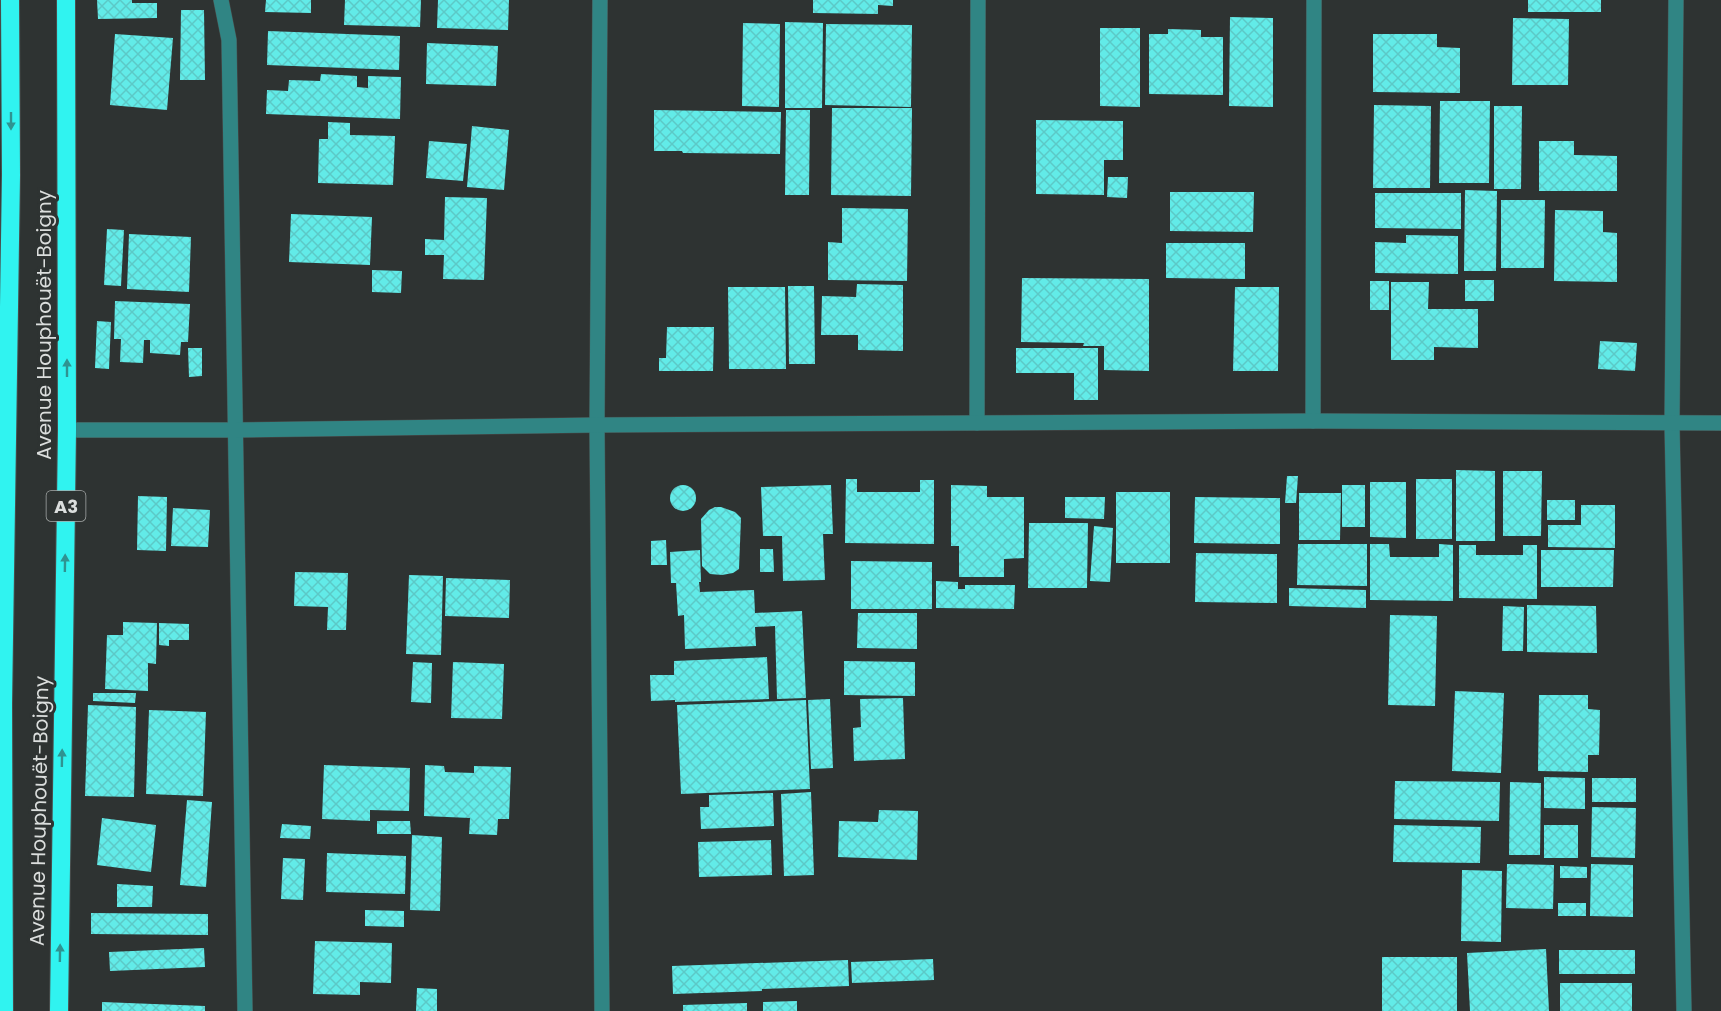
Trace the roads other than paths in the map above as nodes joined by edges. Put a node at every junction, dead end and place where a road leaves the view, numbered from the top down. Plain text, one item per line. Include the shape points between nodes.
1 (10, 0) edge
2 (66, 0) edge
3 (221, 0) edge
4 (600, 0) edge
5 (978, 0) edge
6 (1314, 0) edge
7 (1676, 0) edge
8 (5, 175) edge
9 (1313, 421) junction
10 (977, 423) junction
11 (1721, 423) edge
12 (1672, 424) junction
13 (597, 425) junction
14 (67, 430) junction
15 (235, 430) junction
16 (2, 622) edge
17 (1, 705) edge
18 (2, 991) edge
19 (4, 1011) edge
20 (59, 1011) edge
21 (245, 1011) edge
22 (602, 1011) edge
23 (1684, 1011) edge

1 -> 8 highway, Avenue Houphouët-Boigny
14 -> 2 highway, Avenue Houphouët-Boigny / A3
3 - 15 street via 229,40
4 - 13 street
5 - 10 street
6 - 9 street
7 - 12 street
8 - 16 highway, Avenue Houphouët-Boigny
9 - 10 street
9 - 12 street
10 - 13 street
11 - 12 street
12 - 23 street
13 - 15 street
13 - 22 street
14 - 15 street
20 -> 14 highway, Avenue Houphouët-Boigny / A3
15 - 21 street
16 - 17 highway, Avenue Houphouët-Boigny
17 - 18 highway, Avenue Houphouët-Boigny
18 - 19 highway, Avenue Houphouët-Boigny

